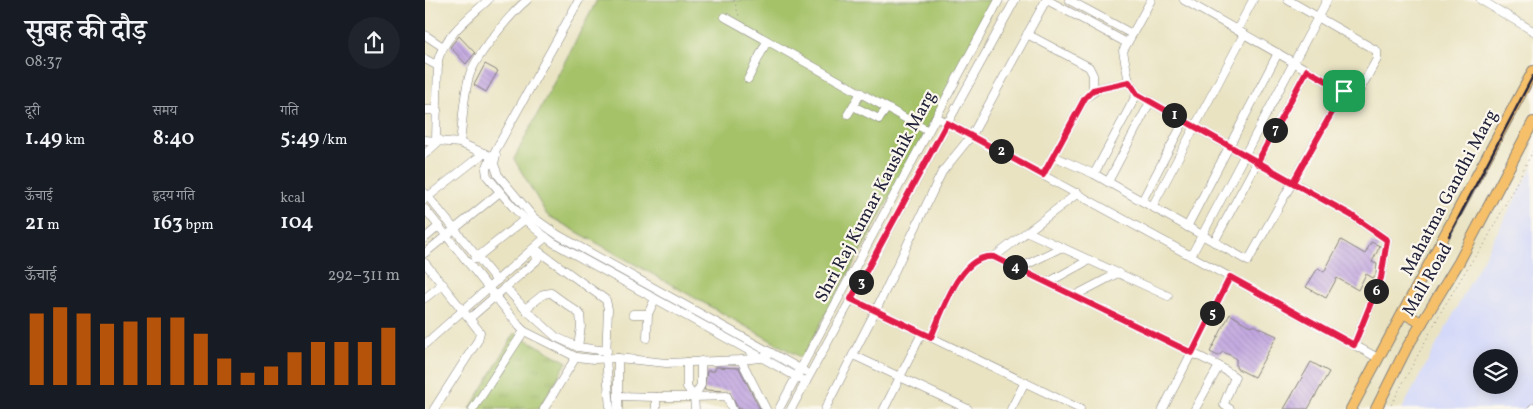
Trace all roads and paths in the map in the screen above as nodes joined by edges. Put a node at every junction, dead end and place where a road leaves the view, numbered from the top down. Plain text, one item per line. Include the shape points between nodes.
1 (488, 0) edge
2 (527, 0) edge
3 (579, 0) edge
4 (734, 0) edge
5 (999, 0) edge
6 (1015, 0) edge
7 (1046, 0) edge
8 (1069, 0) edge
9 (1151, 0) edge
10 (1184, 0) edge
11 (1253, 0) edge
12 (1288, 0) edge
13 (1327, 0) edge
14 (1481, 0) edge
15 (1318, 16) junction
16 (725, 17) dead end
17 (743, 27) junction
18 (1533, 30) edge
19 (1240, 32) junction
20 (1027, 34) junction
21 (1132, 34) junction
22 (425, 36) edge
23 (767, 41) junction
24 (1127, 43) junction
25 (443, 48) junction
26 (1278, 53) junction
27 (425, 59) edge
28 (1293, 62) junction
29 (438, 66) junction
30 (1307, 70) junction
31 (1533, 71) edge
32 (748, 79) dead end
33 (1129, 82) junction
34 (1093, 90) junction
35 (1344, 91) junction
36 (861, 93) junction
37 (1137, 94) junction
38 (1151, 102) junction
39 (853, 106) junction
40 (887, 108) junction
41 (425, 110) edge
42 (437, 110) junction
43 (849, 114) dead end
44 (936, 117) junction
45 (1184, 121) junction
46 (1533, 122) edge
47 (947, 123) junction
48 (1195, 127) junction
49 (928, 131) junction
50 (972, 135) junction
51 (425, 140) edge
52 (438, 140) junction
53 (460, 142) junction
54 (1229, 147) junction
55 (1533, 150) edge
56 (484, 153) junction
57 (425, 154) edge
58 (1053, 156) junction
59 (1244, 156) junction
60 (493, 157) junction
61 (1257, 163) junction
62 (1094, 174) junction
63 (1043, 175) junction
64 (1108, 182) junction
65 (1293, 182) junction
66 (500, 192) junction
67 (1078, 194) junction
68 (426, 196) edge
69 (1142, 201) junction
70 (1152, 207) junction
71 (425, 209) edge
72 (524, 220) junction
73 (439, 226) junction
74 (1187, 227) junction
75 (454, 229) junction
76 (1028, 232) junction
77 (1202, 235) junction
78 (446, 236) junction
79 (546, 237) junction
80 (425, 238) edge
81 (1214, 242) junction
82 (1062, 247) junction
83 (533, 249) junction
84 (425, 253) edge
85 (1191, 256) junction
86 (478, 257) junction
87 (994, 257) junction
88 (1089, 260) junction
89 (425, 262) edge
90 (469, 264) junction
91 (1019, 269) junction
92 (1118, 273) junction
93 (1230, 277) junction
94 (497, 281) junction
95 (1047, 283) junction
96 (443, 284) junction
97 (505, 287) junction
98 (490, 288) junction
99 (495, 296) junction
100 (1074, 296) junction
101 (1168, 296) dead end
102 (425, 298) edge
103 (655, 299) junction
104 (851, 299) junction
105 (525, 309) junction
106 (876, 310) junction
107 (465, 311) junction
108 (1403, 313) junction
109 (633, 314) dead end
110 (648, 314) junction
111 (470, 318) junction
112 (1422, 323) junction
113 (524, 330) junction
114 (922, 332) junction
115 (931, 337) junction
116 (647, 338) dead end
117 (425, 344) edge
118 (1354, 345) junction
119 (578, 346) junction
120 (771, 353) junction
121 (1192, 353) junction
122 (607, 354) junction
123 (853, 355) junction
124 (576, 357) junction
125 (618, 358) junction
126 (760, 358) junction
127 (1378, 358) junction
128 (741, 360) junction
129 (687, 362) junction
130 (701, 362) junction
131 (1219, 366) junction
132 (801, 369) junction
133 (811, 374) junction
134 (797, 377) junction
135 (900, 377) junction
136 (806, 382) junction
137 (1025, 382) junction
138 (618, 396) junction
139 (655, 397) junction
140 (694, 397) junction
141 (425, 406) edge
142 (433, 409) edge
143 (473, 409) edge
144 (544, 409) edge
145 (610, 409) edge
146 (618, 409) edge
147 (656, 409) edge
148 (695, 409) edge
149 (732, 409) edge
150 (766, 409) edge
151 (779, 409) edge
152 (791, 409) edge
153 (825, 409) edge
154 (885, 409) edge
155 (968, 409) edge
156 (1011, 409) edge
157 (1080, 409) edge
158 (1163, 409) edge
159 (1195, 409) edge
160 (1230, 409) edge
161 (1351, 409) edge
162 (1376, 409) edge
163 (1389, 409) edge

1 - 25 street
2 - 53 street via 515,9 469,74
3 - 60 street
4 - 17 path
5 - 44 street, Shri Raj Kumar Kaushik Marg
6 - 47 street, Shri Raj Kumar Kaushik Marg
7 - 20 street
7 - 24 street
8 - 21 street
9 - 21 street
10 - 19 street
11 - 19 street
12 - 15 street
13 - 15 street
14 - 18 street
15 - 28 street
15 - 35 street via 1377,50 1377,58 1358,93 1353,95
16 - 17 street
17 - 23 street
19 - 26 street
19 - 48 street
20 - 34 street via 1089,67 1093,75
20 - 50 street
21 - 24 street
22 - 25 street
23 - 32 street
23 - 36 street
24 - 33 street via 1123,55
25 - 29 street
26 - 28 street
26 - 54 street
27 - 29 street
28 - 30 street
28 - 59 street
29 - 42 street
30 - 35 street
30 - 61 street
31 - 108 main road, Mahatma Gandhi Marg
33 - 34 street
33 - 37 street
34 - 58 street via 1085,98
35 - 65 street
36 - 39 street
36 - 40 street
37 - 38 street
37 - 62 street
38 - 45 street
38 - 64 street
39 - 40 street via 879,119
39 - 43 street
40 - 49 street
41 - 42 street
42 - 52 street
44 - 47 street
44 - 49 street, Shri Raj Kumar Kaushik Marg
45 - 48 street
45 - 69 street
46 - 112 main road, Mall Road via 1459,262
47 - 50 street
47 - 104 street, Shri Raj Kumar Kaushik Marg
48 - 54 street
48 - 70 street
49 - 132 street, Shri Raj Kumar Kaushik Marg
50 - 63 street
50 - 106 street via 942,172
51 - 52 street
52 - 53 street
52 - 57 street
53 - 56 street
54 - 59 street
54 - 74 street
55 - 163 path via 1484,245 1442,310
56 - 60 street
56 - 68 street
58 - 62 street
58 - 63 street
59 - 61 street
59 - 77 street
60 - 66 street via 486,172
60 - 120 street via 496,172 534,218 558,235
61 - 65 street
61 - 81 street
62 - 64 street
63 - 67 street
64 - 69 street
65 - 81 street via 1248,262
65 - 118 street via 1387,240 1381,278
66 - 72 street
66 - 75 street
67 - 76 street
67 - 85 street
68 - 75 street
69 - 70 street
70 - 74 street
71 - 73 street
72 - 79 street
72 - 86 street
73 - 78 street
73 - 80 street
74 - 77 street
75 - 78 street
75 - 86 street
76 - 82 street
76 - 87 street
77 - 81 street
77 - 85 street
78 - 84 street
78 - 90 street
79 - 83 street
79 - 103 street
82 - 88 street
82 - 91 street
83 - 94 street
83 - 97 street via 537,260
83 - 122 street via 606,300
85 - 93 street
86 - 90 street
86 - 94 street
87 - 91 street
87 - 115 street via 976,259 962,272
88 - 92 street
88 - 95 street
89 - 96 street
90 - 98 street
91 - 95 street
92 - 100 street
92 - 101 street
93 - 118 street
93 - 121 street
94 - 98 street
95 - 100 street
96 - 102 street
96 - 107 street
97 - 99 street
97 - 105 street
98 - 99 street
98 - 107 street
99 - 111 street
99 - 113 street
100 - 121 street
103 - 110 street
103 - 126 street
104 - 106 street
104 - 133 street, Shri Raj Kumar Kaushik Marg
105 - 119 street via 556,337
105 - 119 street via 548,292 558,298 580,314
106 - 114 street
106 - 123 street
107 - 111 street
107 - 117 street
108 - 112 main road
108 - 127 main road, Mahatma Gandhi Marg
109 - 110 street
110 - 116 street
111 - 142 street via 480,335
112 - 162 main road, Mall Road
113 - 124 street
113 - 143 street
114 - 115 street
114 - 135 street
115 - 137 street
118 - 127 street
119 - 122 street
120 - 126 street
120 - 132 street
121 - 131 street
121 - 158 street
122 - 124 street
122 - 125 street
122 - 145 street
123 - 135 street
123 - 153 street
124 - 144 street
125 - 129 street
125 - 138 street
126 - 128 street
126 - 134 street
127 - 161 main road, Mahatma Gandhi Marg
128 - 130 street
128 - 150 street
129 - 130 street
129 - 140 street via 687,387
130 - 140 street via 701,385
131 - 159 street
131 - 160 street via 1235,377 1225,401
132 - 133 street
132 - 134 street, Shri Raj Kumar Kaushik Marg
133 - 136 street, Shri Raj Kumar Kaushik Marg
134 - 136 street
134 - 151 street, Shri Raj Kumar Kaushik Marg
135 - 154 street
135 - 155 street
136 - 152 street, Shri Raj Kumar Kaushik Marg
137 - 156 street
137 - 157 street
138 - 139 street
138 - 146 street
139 - 140 street
139 - 147 street
140 - 148 street
140 - 149 street via 727,396
141 - 142 street

